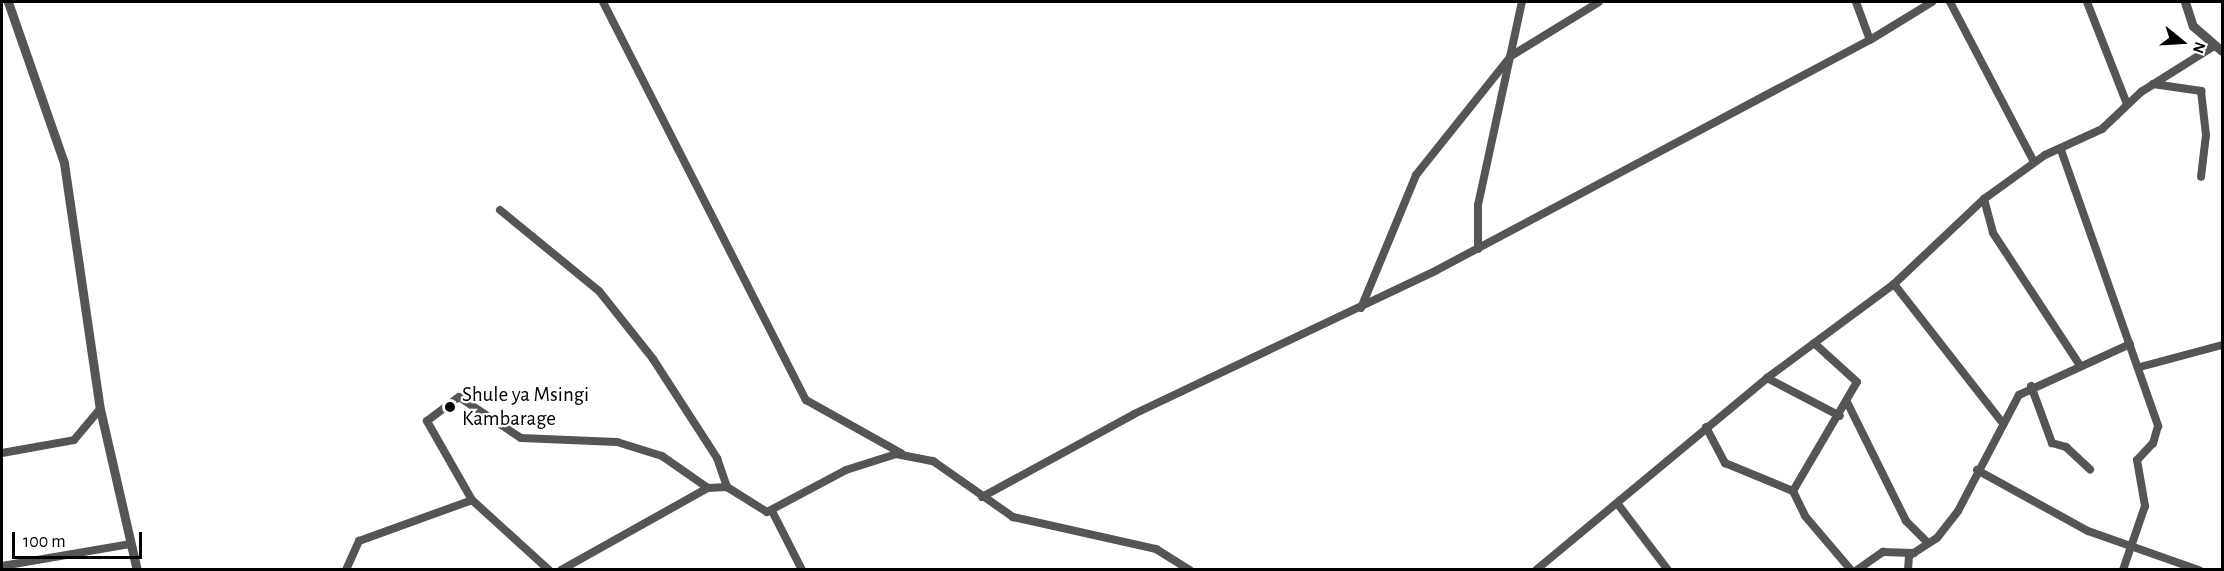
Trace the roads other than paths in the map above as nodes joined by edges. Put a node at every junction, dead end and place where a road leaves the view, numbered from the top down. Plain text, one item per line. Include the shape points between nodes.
1 (8, 2) edge
2 (603, 2) edge
3 (1522, 2) edge
4 (1599, 2) edge
5 (1856, 2) edge
6 (1932, 2) edge
7 (1950, 2) edge
8 (2086, 2) edge
9 (2185, 2) edge
10 (1870, 40) junction
11 (2218, 48) edge
12 (1511, 56) junction
13 (2153, 84) junction
14 (2127, 104) junction
15 (2061, 150) junction
16 (2034, 162) junction
17 (2201, 177) dead end
18 (1984, 199) junction
19 (500, 210) dead end
20 (1478, 249) junction
21 (1894, 284) junction
22 (1361, 308) junction
23 (1814, 343) junction
24 (2130, 344) junction
25 (2223, 345) edge
26 (2079, 364) junction
27 (2140, 367) junction
28 (1767, 378) junction
29 (2031, 386) junction
30 (1847, 402) junction
31 (100, 409) junction
32 (1840, 416) junction
33 (2001, 421) junction
34 (1706, 427) junction
35 (2, 453) edge
36 (903, 454) junction
37 (2090, 469) dead end
38 (1977, 470) junction
39 (727, 487) junction
40 (708, 488) junction
41 (1792, 491) junction
42 (982, 496) junction
43 (472, 500) junction
44 (1617, 503) junction
45 (772, 511) junction
46 (1928, 543) junction
47 (131, 544) junction
48 (2133, 544) junction
49 (1914, 553) junction
50 (2, 566) edge
51 (136, 570) edge
52 (346, 570) edge
53 (549, 570) edge
54 (561, 570) edge
55 (802, 570) edge
56 (1190, 570) edge
57 (1536, 570) edge
58 (1668, 570) edge
59 (1851, 570) edge
60 (1857, 570) edge
61 (1908, 570) edge
62 (2123, 570) edge
63 (2199, 570) edge

1 - 31 street via 64,163
2 - 36 street via 806,400
3 - 12 street
4 - 12 street
5 - 10 street
6 - 10 street
7 - 16 street
8 - 14 street
9 - 11 street via 2193,26
10 - 20 street
11 - 13 street
12 - 20 street via 1478,205
12 - 22 street via 1416,176
13 - 14 street
13 - 17 street via 2202,91 2206,135
14 - 15 street via 2102,129
15 - 16 street
15 - 24 street
16 - 18 street
18 - 21 street
18 - 26 street via 1993,233
19 - 39 street via 599,291 653,358 717,458
20 - 22 street
21 - 23 street
21 - 33 street
22 - 42 street via 1134,414
23 - 28 street
23 - 30 street via 1856,378
24 - 26 street
24 - 27 street
25 - 27 street
26 - 29 street
27 - 48 street via 2157,432 2136,460 2145,502
28 - 32 street
28 - 34 street
29 - 33 street
29 - 37 street via 2052,443 2067,448
30 - 32 street
30 - 46 street via 1906,521
31 - 35 street via 74,440
31 - 47 street
32 - 41 street
33 - 38 street
34 - 41 street via 1725,463
34 - 44 street
36 - 42 street via 933,461
36 - 45 street via 868,460
38 - 46 street via 1958,511
38 - 48 street via 2052,515
39 - 40 street
39 - 45 street via 753,507
40 - 43 street via 662,456 617,442 521,438 459,397 427,421
40 - 54 street
41 - 59 street via 1805,516
42 - 56 street via 1013,517 1156,549
43 - 52 street via 359,541
43 - 53 street
44 - 57 street
44 - 58 street
45 - 55 street
46 - 49 street
47 - 50 street
47 - 51 street
48 - 62 street
48 - 63 street
49 - 60 street via 1883,552
49 - 61 street

